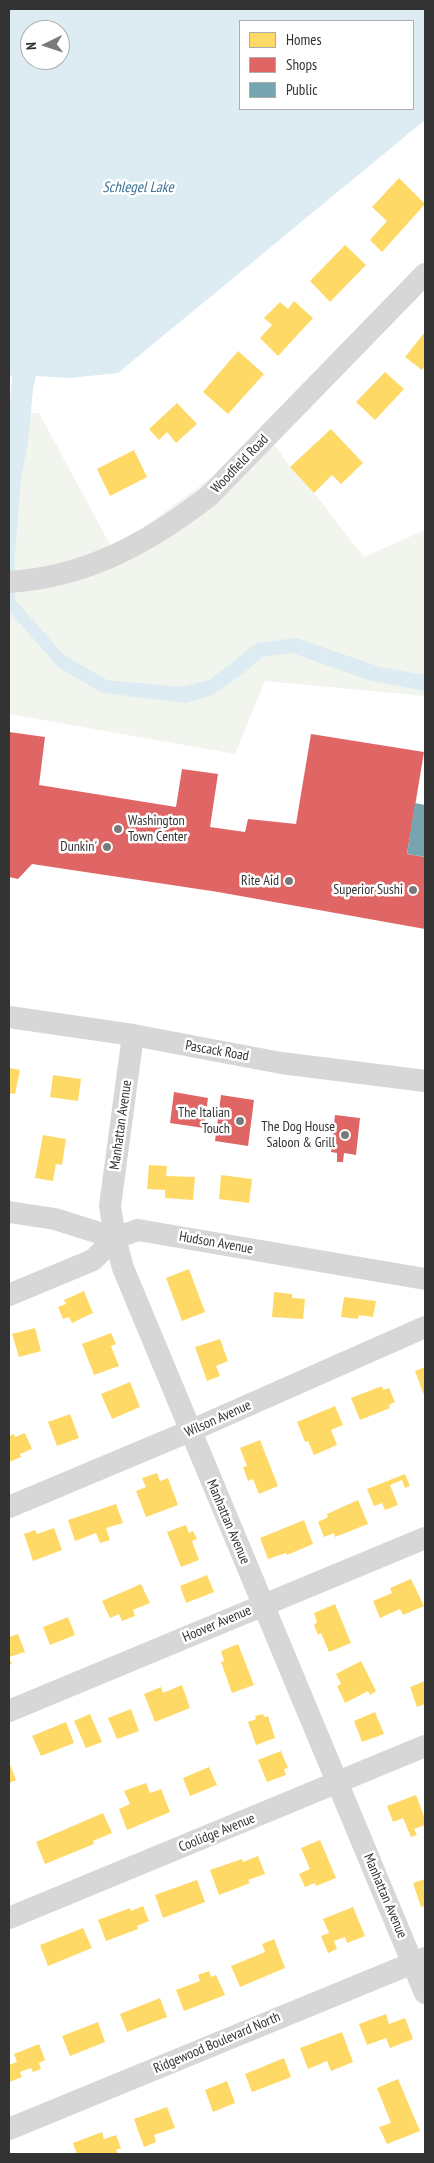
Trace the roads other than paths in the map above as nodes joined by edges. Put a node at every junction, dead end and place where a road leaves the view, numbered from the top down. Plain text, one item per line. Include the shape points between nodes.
1 (425, 274) edge
2 (9, 582) edge
3 (9, 1017) edge
4 (133, 1035) junction
5 (425, 1081) edge
6 (9, 1212) edge
7 (115, 1238) junction
8 (425, 1279) edge
9 (9, 1295) edge
10 (425, 1327) edge
11 (190, 1431) junction
12 (9, 1507) edge
13 (425, 1538) edge
14 (263, 1605) junction
15 (9, 1711) edge
16 (425, 1746) edge
17 (337, 1783) junction
18 (9, 1918) edge
19 (419, 1960) edge
20 (425, 1993) edge
21 (9, 2130) edge

1 - 2 street, Woodfield Road via 209,496 172,524 134,547 100,562 58,575
3 - 4 street, Pascack Road
4 - 5 street, Pascack Road via 281,1063
4 - 7 street, Manhattan Avenue via 110,1206
6 - 7 street via 55,1219
7 - 8 street, Hudson Avenue via 138,1230
7 - 9 street via 93,1260
7 - 11 street, Manhattan Avenue via 123,1268
10 - 11 street, Wilson Avenue
11 - 12 street, Wilson Avenue
11 - 14 street, Manhattan Avenue
13 - 14 street, Hoover Avenue
14 - 15 street, Hoover Avenue
14 - 17 street, Manhattan Avenue
16 - 17 street, Coolidge Avenue
17 - 18 street, Coolidge Avenue
17 - 19 street, Manhattan Avenue
19 - 20 street, Manhattan Avenue
19 - 21 street, Ridgewood Boulevard North

